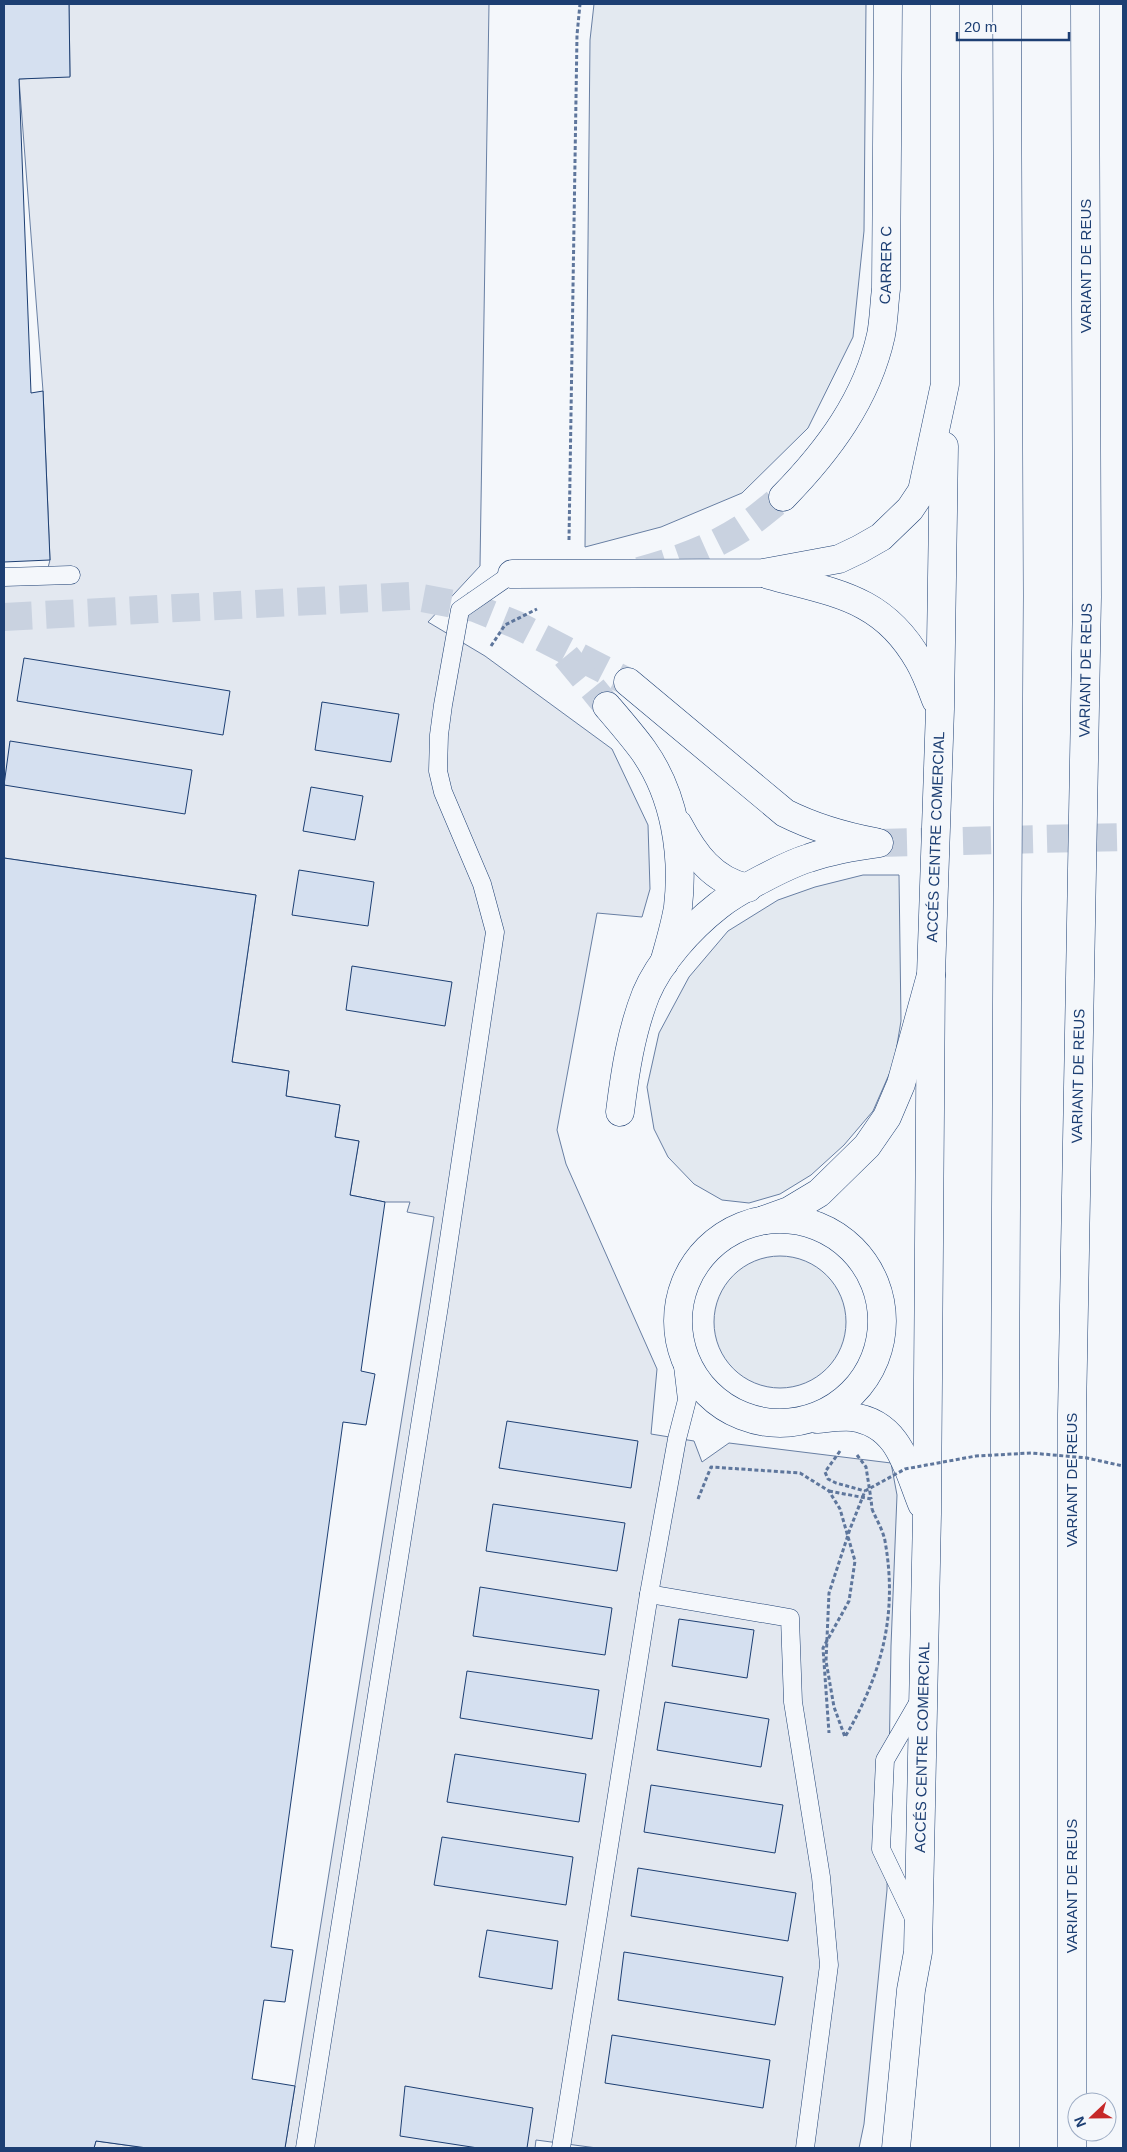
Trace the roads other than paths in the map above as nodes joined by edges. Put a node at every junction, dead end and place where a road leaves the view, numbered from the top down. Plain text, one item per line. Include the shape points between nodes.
1 (888, 4) edge
2 (945, 4) edge
3 (1007, 4) edge
4 (1086, 4) edge
5 (944, 384) junction
6 (784, 497) tunnel mouth
7 (763, 573) junction
8 (512, 574) joint
9 (71, 575) dead end
10 (4, 577) edge
11 (628, 682) tunnel mouth
12 (607, 706) tunnel mouth
13 (940, 709) junction
14 (672, 814) junction
15 (748, 888) junction
16 (664, 963) junction
17 (931, 975) junction
18 (620, 1112) dead end
19 (764, 1220) junction
20 (681, 1349) junction
21 (813, 1419) junction
22 (927, 1514) junction
23 (649, 1594) junction
24 (924, 1694) junction
25 (918, 1926) junction
26 (305, 2148) edge
27 (561, 2148) edge
28 (805, 2148) edge
29 (896, 2148) edge
30 (1005, 2148) edge
31 (1072, 2148) edge

1 - 6 main road, CARRER C via 886,290 881,335 854,408 810,468
2 - 5 main road
3 - 30 main road via 1009,596
4 - 31 main road, VARIANT DE REUS via 1087,597 1072,1414
5 - 7 main road via 922,491 910,509 881,537 860,550 839,559
5 - 13 main road, ACCÉS CENTRE COMERCIAL
7 - 8 main road
7 - 13 main road via 846,596 885,617 920,662
8 - 26 lane via 460,610 439,735 438,771 443,792 482,884 495,932
9 - 10 lane
11 - 15 main road via 785,814 842,836 879,843 807,858
12 - 14 main road via 644,751 660,780
13 - 17 main road, ACCÉS CENTRE COMERCIAL
14 - 15 main road via 689,844 718,877
14 - 16 main road via 680,852 680,878 677,909
15 - 16 main road via 718,905
16 - 18 main road via 646,993 628,1053
17 - 19 main road, ACCÉS CENTRE COMERCIAL via 902,1084 888,1117 868,1146 819,1193
17 - 22 main road
19 - 20 main road via 736,1228 712,1244 693,1266 682,1292 678,1320
19 - 21 main road via 798,1220 830,1231 856,1252 875,1280 882,1313 880,1347 870,1370 843,1403
20 - 21 main road via 695,1379 718,1403 748,1419 780,1424
20 - 23 lane via 687,1400
21 - 22 main road, ACCÉS CENTRE COMERCIAL via 851,1417 868,1421 884,1430 896,1441
22 - 24 main road, ACCÉS CENTRE COMERCIAL
23 - 27 lane
23 - 28 lane via 790,1618 793,1702 821,1877 829,1965
24 - 25 main road, ACCÉS CENTRE COMERCIAL
24 - 25 lane via 885,1760 881,1849
25 - 29 main road, ACCÉS CENTRE COMERCIAL via 918,1952 911,1990

